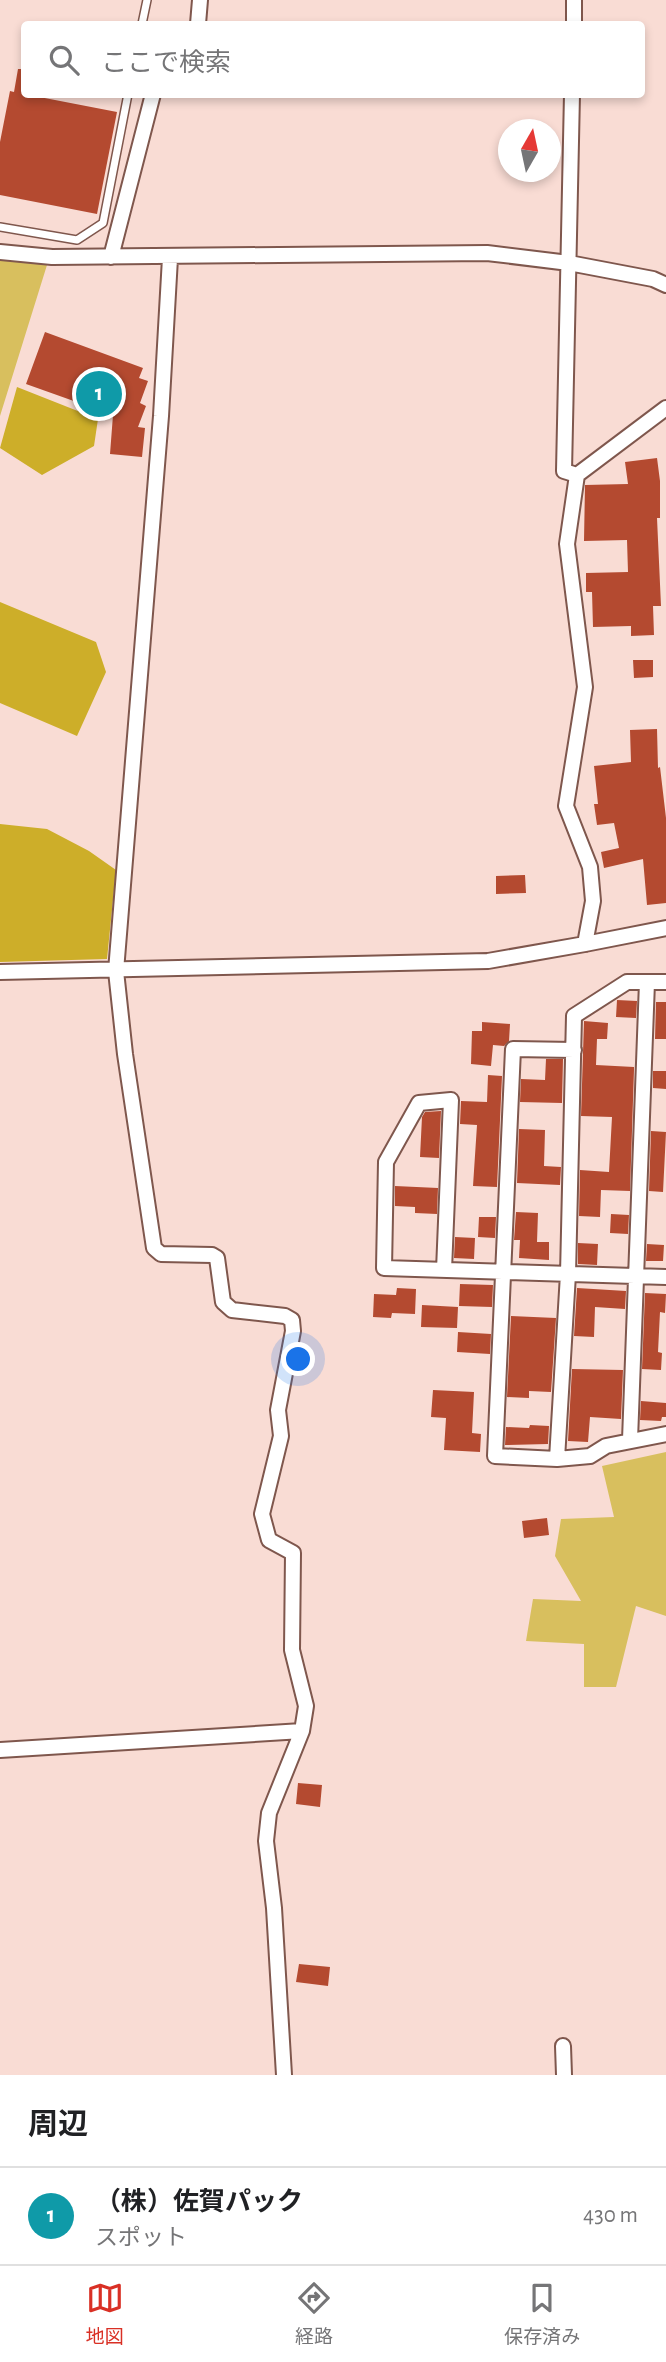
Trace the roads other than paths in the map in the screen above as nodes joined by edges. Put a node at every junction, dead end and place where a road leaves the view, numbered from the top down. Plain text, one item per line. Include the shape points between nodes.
1 (146, 0) edge
2 (200, 0) edge
3 (574, 0) edge
4 (142, 21) edge
5 (198, 21) edge
6 (574, 21) edge
7 (127, 98) edge
8 (152, 98) edge
9 (572, 98) edge
10 (0, 227) edge
11 (0, 252) edge
12 (111, 257) junction
13 (170, 258) junction
14 (569, 263) junction
15 (666, 285) edge
16 (666, 407) edge
17 (666, 424) edge
18 (577, 475) junction
19 (666, 928) edge
20 (585, 944) junction
21 (116, 971) junction
22 (0, 972) edge
23 (648, 982) junction
24 (666, 982) edge
25 (574, 1050) junction
26 (444, 1270) junction
27 (505, 1272) junction
28 (568, 1273) junction
29 (637, 1276) junction
30 (666, 1277) edge
31 (666, 1434) edge
32 (630, 1440) junction
33 (557, 1459) junction
34 (302, 1731) junction
35 (0, 1750) edge
36 (563, 2046) dead end
37 (284, 2075) edge
38 (564, 2075) edge

1 - 4 lane
2 - 5 street
3 - 6 street
7 - 10 lane via 103,223 77,240
8 - 12 street
9 - 14 street
11 - 12 street
12 - 13 street
13 - 14 street via 487,253
13 - 21 street
14 - 15 street
14 - 18 street via 564,471
16 - 17 street
16 - 18 street
18 - 20 street via 568,544 585,687 566,806 590,867 593,901
19 - 20 street
20 - 21 street via 488,961
21 - 22 street
21 - 34 street via 155,1248 161,1254 212,1255 217,1258 223,1303 232,1310 285,1315 292,1320 278,1410 281,1436 262,1514 269,1540 293,1553 292,1650 306,1706
23 - 24 street
23 - 25 street via 626,982 574,1016
23 - 29 street
25 - 27 street via 513,1049
25 - 28 street
26 - 26 street via 384,1268 386,1162 419,1103 450,1100
26 - 27 street
27 - 28 street
27 - 33 street via 495,1456
28 - 29 street
28 - 33 street
29 - 30 street
29 - 32 street
31 - 32 street
32 - 33 street via 590,1456
34 - 35 street
34 - 37 street via 269,1813 266,1841
36 - 38 street

